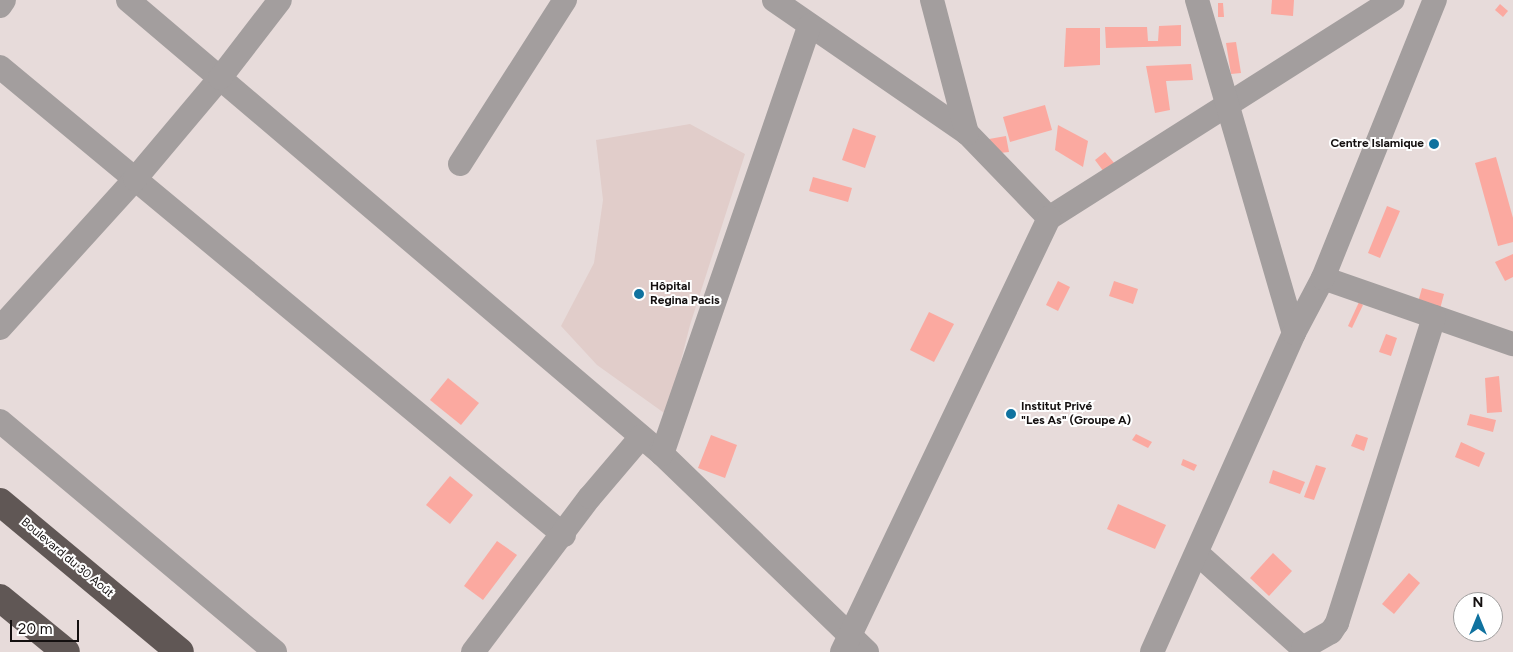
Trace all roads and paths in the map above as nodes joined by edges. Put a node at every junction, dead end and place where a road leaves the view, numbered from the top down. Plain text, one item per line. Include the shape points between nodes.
1 (4, 0) edge
2 (128, 0) edge
3 (280, 0) edge
4 (565, 0) edge
5 (774, 0) edge
6 (932, 0) edge
7 (1197, 0) edge
8 (1393, 0) edge
9 (1435, 0) edge
10 (0, 6) edge
11 (809, 26) junction
12 (0, 66) edge
13 (220, 78) junction
14 (1226, 106) junction
15 (967, 132) junction
16 (460, 164) dead end
17 (135, 178) junction
18 (1050, 218) junction
19 (1323, 278) junction
20 (1434, 317) junction
21 (0, 328) edge
22 (1294, 333) junction
23 (1513, 344) edge
24 (0, 421) edge
25 (641, 437) junction
26 (662, 454) junction
27 (0, 502) edge
28 (564, 535) junction
29 (1198, 554) junction
30 (0, 598) edge
31 (853, 647) edge
32 (1305, 650) edge
33 (66, 652) edge
34 (180, 652) edge
35 (274, 652) edge
36 (472, 652) edge
37 (1152, 652) edge

1 - 10 street
2 - 13 street
3 - 13 street
4 - 16 street
5 - 11 street
6 - 15 street
7 - 14 street
8 - 14 street
9 - 19 street
11 - 15 street
11 - 26 street
12 - 17 street
13 - 17 street
13 - 25 street
14 - 18 street
14 - 22 street
15 - 18 street
17 - 21 street
17 - 28 street
18 - 31 street
19 - 20 street
19 - 22 street
20 - 23 street
20 - 32 street via 1337,623 1331,632
22 - 29 street
24 - 35 street
25 - 26 street
25 - 28 street via 590,497
26 - 31 street
27 - 34 highway, Boulevard du 30 Août
28 - 36 street
29 - 32 street
29 - 37 street
30 - 33 highway

